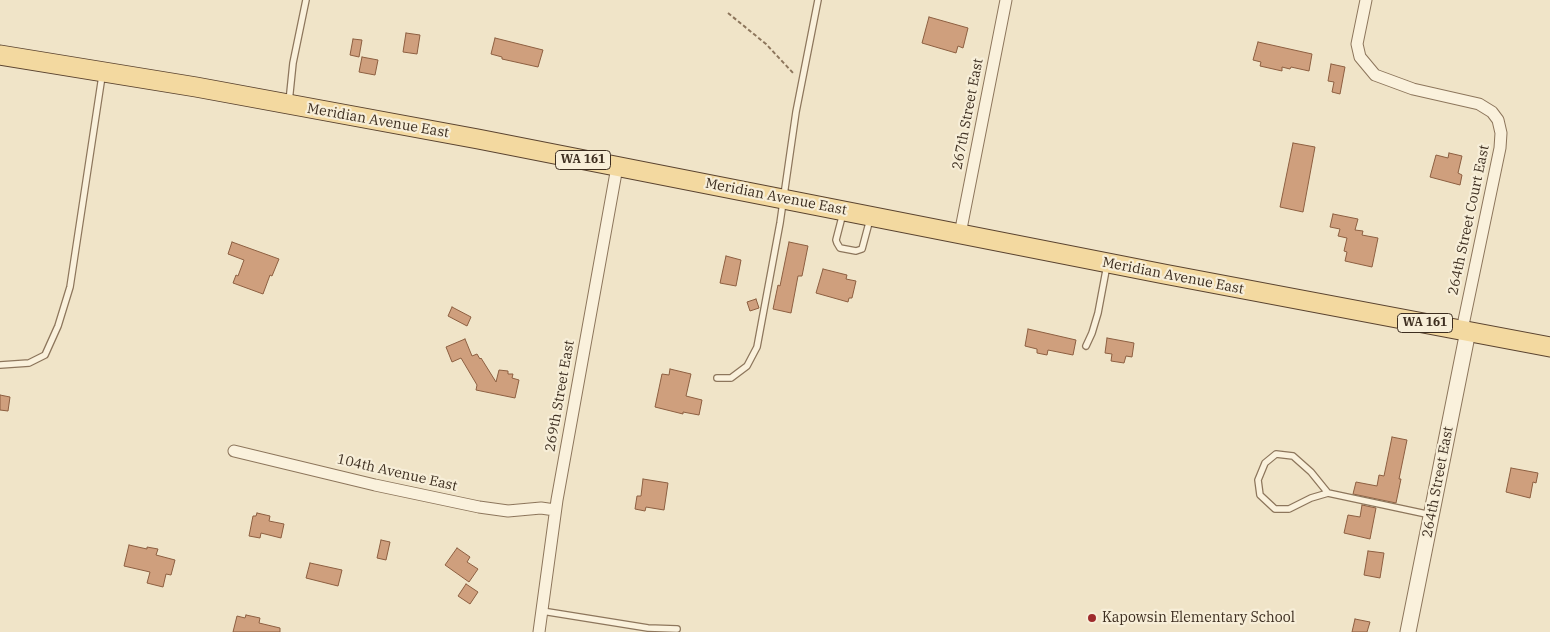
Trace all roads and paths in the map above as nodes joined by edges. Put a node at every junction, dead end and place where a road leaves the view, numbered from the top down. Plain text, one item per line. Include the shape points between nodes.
1 (306, 0) edge
2 (818, 0) edge
3 (1006, 0) edge
4 (1366, 0) edge
5 (728, 13) dead end
6 (0, 55) edge
7 (102, 71) junction
8 (802, 82) junction
9 (289, 104) junction
10 (617, 167) junction
11 (783, 199) junction
12 (844, 210) junction
13 (871, 216) junction
14 (960, 234) junction
15 (1108, 263) junction
16 (1464, 331) junction
17 (1086, 346) dead end
18 (1550, 347) edge
19 (0, 365) edge
20 (717, 378) dead end
21 (234, 451) dead end
22 (1328, 493) junction
23 (555, 510) junction
24 (1431, 515) junction
25 (542, 610) junction
26 (677, 629) dead end
27 (648, 630) edge
28 (539, 632) edge
29 (1408, 632) edge

1 - 9 lane via 293,63
2 - 8 lane
3 - 14 street, 267th Street East
4 - 16 street, 264th Street Court East via 1357,44 1360,57 1375,75 1479,104 1498,120 1500,148
5 - 8 path via 766,44
6 - 7 main road, Meridian Avenue East / WA 161
7 - 9 main road, Meridian Avenue East / WA 161
7 - 19 lane via 70,287 58,326 45,355 29,363
8 - 11 lane
9 - 10 main road, Meridian Avenue East / WA 161
10 - 11 main road, Meridian Avenue East / WA 161
10 - 23 street, 269th Street East
11 - 12 main road, Meridian Avenue East / WA 161
11 - 20 lane via 757,346 746,366 731,378
12 - 13 main road, Meridian Avenue East / WA 161
12 - 13 lane via 836,243 840,248 862,249
13 - 14 main road, Meridian Avenue East / WA 161
14 - 15 main road, Meridian Avenue East / WA 161
15 - 16 main road, Meridian Avenue East / WA 161
15 - 17 lane via 1098,313
16 - 18 main road, Meridian Avenue East / WA 161
16 - 24 street, 264th Street East
21 - 23 street, 104th Avenue East via 479,507 508,511
22 - 22 lane via 1293,456 1276,454 1265,463 1258,480 1260,495 1274,509 1289,510
22 - 24 lane
23 - 25 street, 269th Street East
24 - 29 street, 264th Street East
25 - 27 lane
25 - 28 street, 269th Street East
26 - 27 lane

